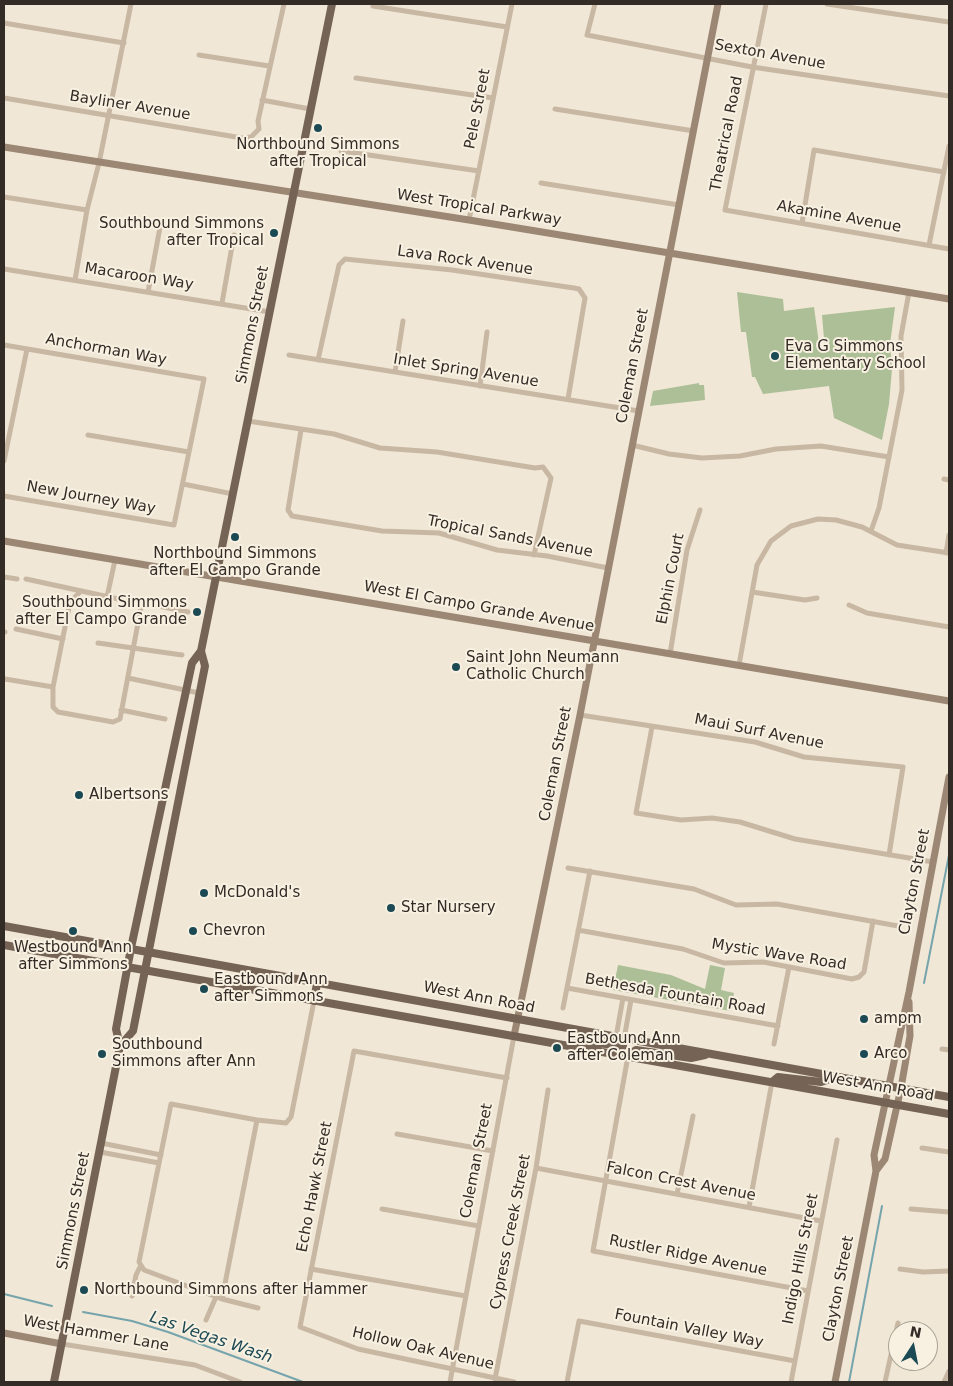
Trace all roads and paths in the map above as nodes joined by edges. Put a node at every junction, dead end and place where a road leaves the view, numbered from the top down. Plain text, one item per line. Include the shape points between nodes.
1 (132, 4) edge
2 (284, 4) edge
3 (332, 4) edge
4 (512, 4) edge
5 (595, 4) edge
6 (718, 4) edge
7 (766, 4) edge
8 (827, 4) edge
9 (373, 6) dead end
10 (858, 6) edge
11 (949, 22) edge
12 (4, 23) edge
13 (507, 28) junction
14 (124, 43) junction
15 (199, 55) dead end
16 (708, 58) junction
17 (269, 66) junction
18 (752, 67) junction
19 (356, 78) dead end
20 (949, 96) edge
21 (4, 98) edge
22 (493, 98) junction
23 (262, 100) junction
24 (310, 109) junction
25 (555, 109) dead end
26 (109, 115) junction
27 (694, 131) junction
28 (949, 146) edge
29 (4, 148) edge
30 (341, 151) dead end
31 (99, 163) junction
32 (479, 171) junction
33 (944, 172) junction
34 (541, 183) dead end
35 (294, 193) junction
36 (4, 197) edge
37 (679, 205) junction
38 (87, 210) junction
39 (725, 210) joint
40 (469, 220) junction
41 (161, 222) dead end
42 (802, 223) junction
43 (234, 234) dead end
44 (929, 245) junction
45 (949, 249) edge
46 (669, 254) junction
47 (4, 269) edge
48 (75, 280) junction
49 (148, 292) junction
50 (908, 292) junction
51 (949, 299) edge
52 (222, 303) junction
53 (270, 312) junction
54 (403, 321) dead end
55 (488, 332) dead end
56 (4, 346) edge
57 (27, 349) junction
58 (289, 355) dead end
59 (318, 360) junction
60 (395, 372) junction
61 (480, 386) junction
62 (568, 400) junction
63 (639, 411) junction
64 (4, 420) edge
65 (248, 421) junction
66 (12, 422) junction
67 (302, 430) junction
68 (88, 435) dead end
69 (632, 446) junction
70 (189, 452) junction
71 (889, 457) junction
72 (4, 461) edge
73 (183, 484) junction
74 (233, 494) junction
75 (4, 496) edge
76 (700, 510) dead end
77 (871, 531) junction
78 (949, 535) edge
79 (4, 541) edge
80 (948, 553) edge
81 (534, 555) junction
82 (115, 560) junction
83 (608, 568) junction
84 (216, 576) junction
85 (4, 577) edge
86 (26, 578) dead end
87 (17, 579) dead end
88 (80, 592) junction
89 (752, 592) junction
90 (107, 597) junction
91 (817, 598) dead end
92 (849, 605) dead end
93 (141, 607) junction
94 (188, 612) dead end
95 (949, 627) edge
96 (16, 629) dead end
97 (63, 639) junction
98 (594, 641) junction
99 (98, 643) dead end
100 (133, 650) junction
101 (201, 651) junction
102 (670, 654) junction
103 (182, 655) dead end
104 (739, 665) junction
105 (128, 678) junction
106 (5, 679) dead end
107 (53, 687) junction
108 (186, 690) junction
109 (200, 693) junction
110 (949, 701) edge
111 (121, 710) junction
112 (580, 715) junction
113 (165, 719) dead end
114 (652, 727) junction
115 (949, 777) edge
116 (889, 855) junction
117 (933, 862) junction
118 (568, 868) dead end
119 (590, 871) junction
120 (873, 921) junction
121 (4, 926) edge
122 (898, 926) dead end
123 (578, 930) junction
124 (4, 945) edge
125 (131, 948) junction
126 (149, 951) junction
127 (789, 967) junction
128 (127, 968) junction
129 (145, 971) junction
130 (317, 983) junction
131 (567, 988) junction
132 (909, 992) junction
133 (623, 998) junction
134 (631, 1000) junction
135 (314, 1001) junction
136 (563, 1008) dead end
137 (517, 1020) junction
138 (778, 1026) junction
139 (898, 1033) junction
140 (514, 1036) junction
141 (910, 1036) junction
142 (620, 1038) junction
143 (563, 1044) junction
144 (774, 1044) dead end
145 (120, 1046) junction
146 (942, 1049) dead end
147 (949, 1050) edge
148 (710, 1054) junction
149 (628, 1056) junction
150 (838, 1076) junction
151 (507, 1078) junction
152 (772, 1082) junction
153 (888, 1086) junction
154 (900, 1088) junction
155 (548, 1090) dead end
156 (949, 1097) edge
157 (885, 1101) junction
158 (896, 1104) junction
159 (949, 1114) edge
160 (693, 1116) dead end
161 (257, 1120) junction
162 (397, 1134) dead end
163 (836, 1140) dead end
164 (101, 1142) junction
165 (922, 1148) dead end
166 (493, 1151) junction
167 (100, 1152) junction
168 (949, 1152) edge
169 (161, 1155) junction
170 (159, 1163) junction
171 (536, 1168) junction
172 (876, 1171) junction
173 (606, 1181) junction
174 (677, 1194) junction
175 (749, 1207) junction
176 (382, 1208) dead end
177 (911, 1209) dead end
178 (949, 1212) edge
179 (821, 1221) junction
180 (479, 1226) junction
181 (140, 1266) junction
182 (311, 1269) junction
183 (900, 1269) dead end
184 (949, 1271) edge
185 (808, 1291) junction
186 (132, 1296) dead end
187 (466, 1296) junction
188 (216, 1297) junction
189 (222, 1299) junction
190 (258, 1308) dead end
191 (206, 1320) dead end
192 (300, 1327) joint
193 (4, 1333) edge
194 (62, 1344) junction
195 (795, 1362) junction
196 (888, 1368) edge
197 (452, 1371) junction
198 (949, 1371) edge
199 (495, 1379) junction
200 (54, 1382) edge
201 (240, 1382) edge
202 (450, 1382) edge
203 (514, 1382) edge
204 (567, 1382) edge
205 (791, 1382) edge
206 (835, 1382) edge
207 (885, 1382) edge
208 (944, 1382) edge

1 - 14 street
2 - 17 street
3 - 24 main road, Simmons Street
4 - 13 street, Pele Street
5 - 16 street, Sexton Avenue via 587,35
6 - 16 street, Coleman Street
7 - 18 street, Theatrical Road
8 - 10 street
9 - 13 street
10 - 11 street
12 - 14 street
13 - 22 street, Pele Street
14 - 26 street
15 - 17 street
16 - 18 street, Sexton Avenue
16 - 27 street, Coleman Street
17 - 23 street
18 - 20 street, Sexton Avenue
18 - 39 street, Theatrical Road
19 - 22 street
21 - 26 street, Bayliner Avenue
22 - 32 street, Pele Street
23 - 24 street
23 - 26 street, Bayliner Avenue via 259,129 251,138
24 - 35 main road, Simmons Street
25 - 27 street
26 - 31 street
27 - 37 street, Coleman Street
28 - 33 street
29 - 31 street, West Tropical Parkway
30 - 32 street
31 - 35 street, West Tropical Parkway
31 - 38 street
32 - 40 street, Pele Street
33 - 42 street via 814,150
33 - 44 street
34 - 37 street
35 - 40 street, West Tropical Parkway
35 - 53 main road, Simmons Street
36 - 38 street
37 - 46 street, Coleman Street
38 - 48 street
39 - 42 street, Akamine Avenue
40 - 46 street, West Tropical Parkway
41 - 49 street
42 - 44 street, Akamine Avenue
43 - 52 street
44 - 45 street, Akamine Avenue
46 - 50 street, West Tropical Parkway
46 - 63 street, Coleman Street
47 - 48 street, Macaroon Way
48 - 49 street, Macaroon Way
49 - 52 street, Macaroon Way
50 - 51 street, West Tropical Parkway
50 - 71 street via 901,336 902,390
52 - 53 street, Macaroon Way
53 - 65 main road, Simmons Street
54 - 60 street
55 - 61 street
56 - 57 street, Anchorman Way
57 - 66 street
57 - 70 street, Anchorman Way via 204,379
58 - 59 street, Inlet Spring Avenue
59 - 60 street, Inlet Spring Avenue
59 - 62 street, Lava Rock Avenue via 341,261 350,258 574,288 580,289 584,302
60 - 61 street, Inlet Spring Avenue
61 - 62 street, Inlet Spring Avenue
62 - 63 street, Inlet Spring Avenue
63 - 69 street, Coleman Street
64 - 66 street
65 - 67 street
65 - 74 main road, Simmons Street
66 - 72 street
67 - 81 street, Tropical Sands Avenue via 288,510 292,516 382,531 439,533 497,550
67 - 81 street via 334,434 380,448 437,452 543,467 551,478
68 - 70 street
69 - 71 street via 702,458 820,446
69 - 83 street, Coleman Street
70 - 73 street
71 - 77 street
73 - 74 street
73 - 75 street, New Journey Way via 174,525
74 - 84 main road, Simmons Street
76 - 102 street, Elphin Court via 687,550
77 - 80 street via 897,545
77 - 89 street via 846,522 818,519 799,522 771,541 757,565
78 - 80 street
79 - 82 street, West El Campo Grande Avenue
81 - 83 street, Tropical Sands Avenue
82 - 84 street, West El Campo Grande Avenue
82 - 90 street
83 - 98 street, Coleman Street
84 - 98 street, West El Campo Grande Avenue
84 - 101 main road, Simmons Street
85 - 87 street
86 - 88 street
88 - 90 street
88 - 97 street via 70,602
89 - 91 street via 805,600
89 - 104 street
90 - 93 street via 137,603
92 - 95 street via 867,613
93 - 94 street via 149,604
93 - 100 street
96 - 97 street
97 - 107 street
98 - 102 street, West El Campo Grande Avenue
98 - 112 street, Coleman Street
99 - 100 street
100 - 103 street via 159,650
100 - 105 street
101 - 108 main road, Simmons Street via 192,663
101 - 109 main road, Simmons Street via 205,666
102 - 104 street, West El Campo Grande Avenue
104 - 110 street, West El Campo Grande Avenue
105 - 108 street
105 - 111 street
106 - 107 street
107 - 111 street via 53,707 58,712 117,722
108 - 109 street
108 - 125 main road, Simmons Street
109 - 126 main road, Simmons Street
111 - 113 street
112 - 114 street, Maui Surf Avenue
112 - 137 street, Coleman Street
114 - 116 street, Maui Surf Avenue via 755,742 804,757 903,767
114 - 116 street via 636,813 681,820 712,818 740,822 795,839
115 - 117 street, Clayton Street
116 - 117 street
117 - 132 street, Clayton Street
118 - 119 street
119 - 120 street via 694,889 736,905 778,904
119 - 123 street
120 - 122 street
120 - 127 street, Mystic Wave Road via 864,972 859,977 852,979
121 - 125 main road, West Ann Road
123 - 127 street, Mystic Wave Road via 683,949 724,963 763,962
123 - 131 street
124 - 128 main road, West Ann Road
125 - 126 main road, West Ann Road
125 - 128 main road, Simmons Street
126 - 129 main road, Simmons Street
126 - 130 main road, West Ann Road
127 - 138 street
128 - 129 main road, West Ann Road
128 - 145 main road, Simmons Street via 116,1029
129 - 135 main road, West Ann Road
129 - 145 main road, Simmons Street via 133,1031
130 - 135 main road
130 - 137 main road, West Ann Road
131 - 133 street, Bethesda Fountain Road
131 - 136 street
132 - 139 street, Clayton Street
132 - 141 street, Clayton Street
133 - 134 street, Bethesda Fountain Road
133 - 142 street
134 - 138 street, Bethesda Fountain Road
134 - 142 street
135 - 140 main road, West Ann Road
135 - 161 street via 291,1117 281,1124
137 - 140 street, Coleman Street
137 - 142 main road, West Ann Road
138 - 144 street
139 - 141 street
139 - 153 street, Clayton Street
140 - 143 main road, West Ann Road
140 - 151 street, Coleman Street
141 - 154 street, Clayton Street
142 - 143 main road via 623,1046 588,1042
142 - 148 main road, West Ann Road
143 - 149 main road, West Ann Road
145 - 164 main road, Simmons Street
146 - 147 street
148 - 149 main road via 691,1058 636,1050
148 - 150 main road, West Ann Road
149 - 152 main road, West Ann Road
149 - 173 street
150 - 152 main road via 821,1082 778,1077
150 - 153 main road, West Ann Road
151 - 166 street, Coleman Street
151 - 182 street, Echo Hawk Street via 354,1051
152 - 157 main road, West Ann Road
152 - 175 street
153 - 154 main road, West Ann Road
153 - 157 street, Clayton Street
154 - 156 main road, West Ann Road
154 - 158 street, Clayton Street
155 - 171 street, Cypress Creek Street
157 - 158 main road, West Ann Road
157 - 172 street, Clayton Street via 874,1155
158 - 159 main road, West Ann Road
158 - 172 street, Clayton Street via 886,1159
160 - 174 street
161 - 169 street via 171,1104
161 - 189 street
162 - 166 street
163 - 179 street, Indigo Hills Street
164 - 167 main road, Simmons Street
164 - 169 street
165 - 168 street
166 - 180 street, Coleman Street
167 - 170 street
167 - 194 main road, Simmons Street
169 - 170 street
170 - 181 street
171 - 173 street, Falcon Crest Avenue
171 - 199 street, Cypress Creek Street
172 - 206 street, Clayton Street
173 - 174 street, Falcon Crest Avenue
173 - 185 street, Rustler Ridge Avenue via 593,1251
174 - 175 street, Falcon Crest Avenue
175 - 179 street, Falcon Crest Avenue
176 - 180 street
177 - 178 street
179 - 185 street, Indigo Hills Street
180 - 187 street, Coleman Street
181 - 186 street
181 - 188 street
182 - 187 street
182 - 192 street, Echo Hawk Street
183 - 184 street
185 - 195 street, Indigo Hills Street
187 - 197 street, Coleman Street
188 - 189 street
188 - 191 street
189 - 190 street
192 - 197 street, Hollow Oak Avenue via 358,1349
193 - 194 street, West Hammer Lane
194 - 200 main road, Simmons Street
194 - 201 street, West Hammer Lane via 195,1365
195 - 204 street, Fountain Valley Way via 579,1321
195 - 205 street, Indigo Hills Street
196 - 207 street
197 - 199 street, Hollow Oak Avenue
197 - 202 street, Coleman Street
198 - 208 street
199 - 203 street, Hollow Oak Avenue

